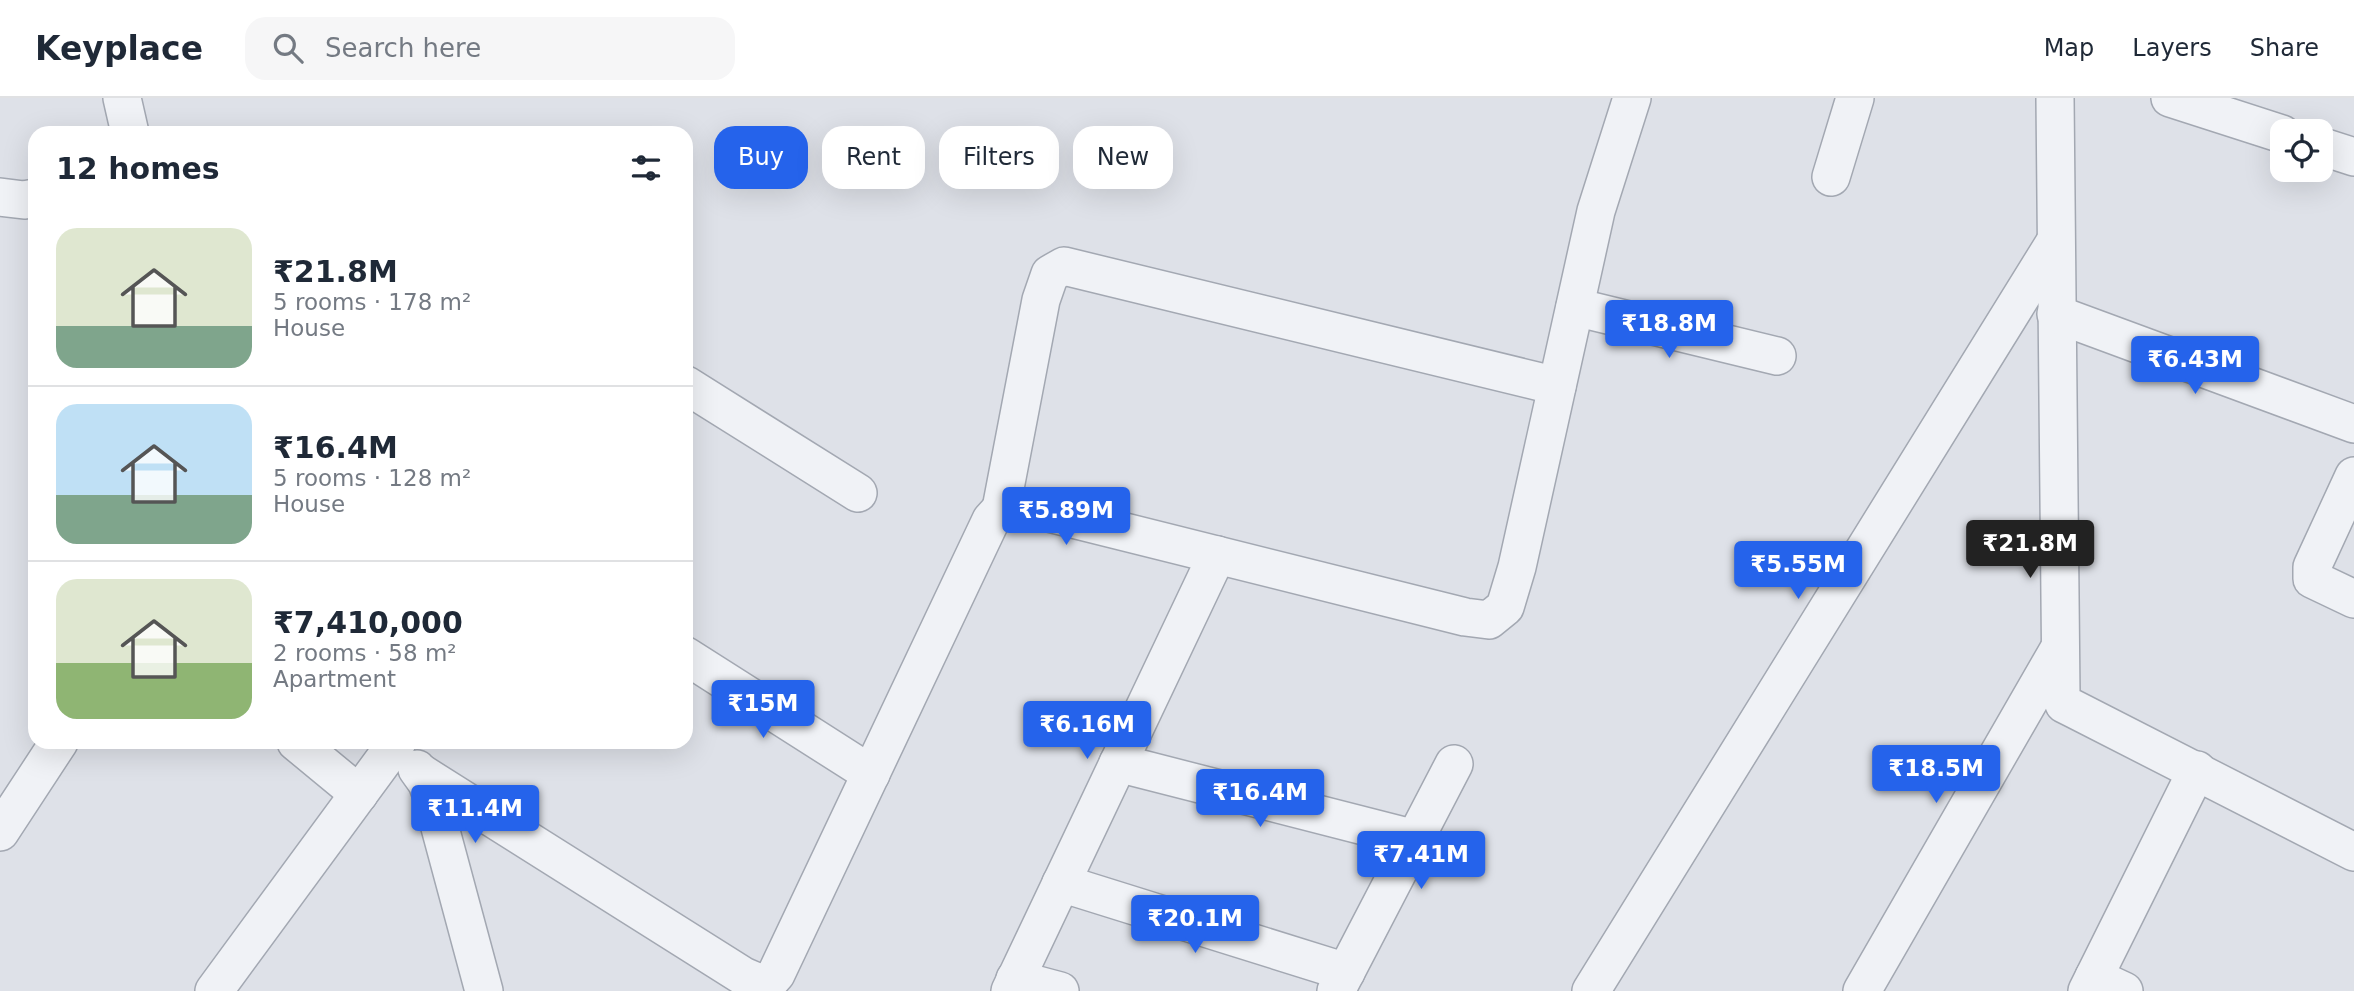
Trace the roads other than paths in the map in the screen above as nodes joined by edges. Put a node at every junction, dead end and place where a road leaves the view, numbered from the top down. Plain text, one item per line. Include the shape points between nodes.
1 (122, 98) edge
2 (1632, 98) edge
3 (1855, 98) edge
4 (2055, 98) edge
5 (2170, 98) edge
6 (128, 126) edge
7 (2270, 130) edge
8 (2333, 150) edge
9 (2354, 157) edge
10 (1831, 177) dead end
11 (0, 197) edge
12 (28, 199) edge
13 (2055, 242) junction
14 (1575, 307) junction
15 (2056, 314) junction
16 (1777, 356) dead end
17 (1557, 386) junction
18 (693, 389) edge
19 (2354, 424) edge
20 (2354, 475) edge
21 (858, 493) dead end
22 (1001, 509) junction
23 (1217, 555) junction
24 (2354, 599) edge
25 (2059, 649) junction
26 (693, 661) edge
27 (55, 749) edge
28 (304, 749) edge
29 (392, 749) edge
30 (399, 749) edge
31 (1118, 763) junction
32 (1454, 764) dead end
33 (2197, 770) junction
34 (421, 773) junction
35 (871, 775) junction
36 (359, 794) junction
37 (0, 832) edge
38 (1415, 839) junction
39 (2354, 852) edge
40 (1061, 883) junction
41 (1341, 981) edge
42 (1013, 985) edge
43 (2102, 986) edge
44 (214, 991) edge
45 (484, 991) edge
46 (1060, 991) edge
47 (1591, 991) edge
48 (1862, 991) edge

1 - 6 street
2 - 14 street via 1596,211
3 - 10 street
4 - 13 street
5 - 7 street
8 - 9 street
11 - 12 street
13 - 15 street
13 - 47 street
14 - 16 street
14 - 17 street
15 - 19 street
15 - 25 street
17 - 22 street via 1064,266 1050,274 1041,300
17 - 23 street via 1517,568 1505,607 1489,620
18 - 21 street
20 - 24 street via 2312,567 2312,579
22 - 23 street via 1033,509
22 - 35 street via 991,520
23 - 31 street
25 - 33 street via 2064,704
25 - 48 street
26 - 35 street
27 - 37 street
28 - 36 street
29 - 36 street
30 - 34 street
31 - 38 street
31 - 40 street
32 - 38 street
33 - 39 street
33 - 43 street
34 - 35 street via 743,976 768,983
34 - 45 street via 431,794
36 - 44 street
38 - 41 street
40 - 41 street
40 - 42 street
42 - 46 street

